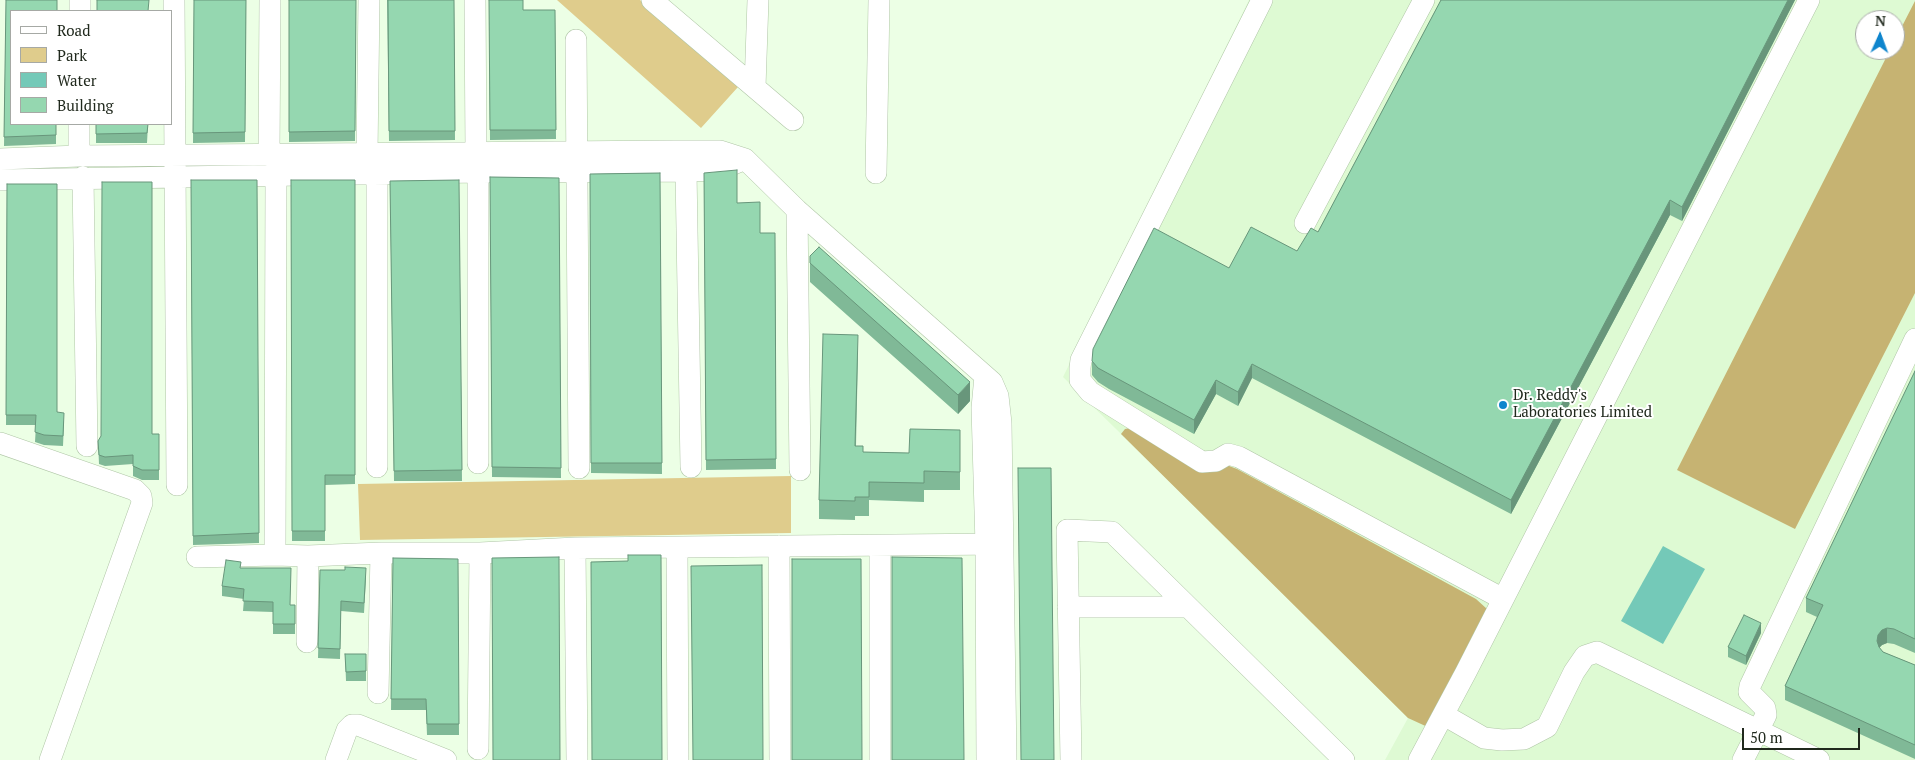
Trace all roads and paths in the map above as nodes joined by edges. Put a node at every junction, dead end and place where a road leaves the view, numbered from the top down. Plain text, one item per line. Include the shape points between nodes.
1 (174, 0) edge
2 (270, 0) edge
3 (368, 0) edge
4 (475, 0) edge
5 (652, 0) edge
6 (758, 0) edge
7 (879, 0) edge
8 (1262, 0) edge
9 (1424, 0) edge
10 (1809, 0) edge
11 (576, 40) dead end
12 (755, 87) junction
13 (793, 120) dead end
14 (79, 125) edge
15 (366, 154) junction
16 (175, 155) junction
17 (269, 155) junction
18 (79, 156) junction
19 (0, 159) edge
20 (745, 159) junction
21 (577, 162) junction
22 (477, 163) junction
23 (686, 171) junction
24 (876, 173) dead end
25 (276, 175) junction
26 (377, 175) junction
27 (83, 177) junction
28 (174, 177) junction
29 (0, 180) edge
30 (797, 210) junction
31 (1305, 224) dead end
32 (1915, 339) edge
33 (0, 443) edge
34 (87, 446) dead end
35 (478, 463) dead end
36 (377, 467) dead end
37 (579, 468) dead end
38 (691, 468) dead end
39 (800, 470) dead end
40 (177, 485) dead end
41 (994, 545) junction
42 (779, 546) junction
43 (880, 546) junction
44 (575, 548) junction
45 (677, 548) junction
46 (380, 553) junction
47 (480, 553) junction
48 (275, 555) junction
49 (308, 556) junction
50 (197, 557) dead end
51 (1503, 599) junction
52 (1068, 607) junction
53 (1188, 607) junction
54 (307, 642) dead end
55 (378, 693) dead end
56 (1444, 715) junction
57 (1758, 731) junction
58 (478, 749) dead end
59 (50, 760) edge
60 (336, 760) edge
61 (446, 760) edge
62 (577, 760) edge
63 (678, 760) edge
64 (780, 760) edge
65 (880, 760) edge
66 (987, 760) edge
67 (1006, 760) edge
68 (1071, 760) edge
69 (1344, 760) edge
70 (1419, 760) edge
71 (1743, 760) edge
72 (1819, 760) edge

1 - 16 street
2 - 17 street
3 - 15 street
4 - 22 street
5 - 12 street
6 - 12 street
7 - 24 street
8 - 51 street via 1081,360 1080,380 1090,392 1202,462 1216,461 1233,454
9 - 31 street
10 - 51 street
11 - 21 street
12 - 13 street
14 - 18 street
15 - 17 street
15 - 22 street
16 - 17 street
16 - 18 street
16 - 28 street
18 - 19 street
20 - 21 street via 720,151
20 - 23 street via 719,170
20 - 30 street
21 - 22 street
21 - 23 street
21 - 37 street
22 - 26 street
22 - 35 street
23 - 38 street
25 - 26 street
25 - 28 street
25 - 48 street
26 - 36 street
27 - 28 street
27 - 29 street
27 - 34 street
28 - 40 street
30 - 39 street
30 - 41 street via 985,376 982,408
32 - 57 street via 1750,686 1749,692 1765,708 1766,715
33 - 59 street via 134,490 141,496 142,503
41 - 43 street
41 - 66 street
41 - 67 street
42 - 43 street
42 - 45 street
42 - 64 street
43 - 65 street
44 - 45 street
44 - 47 street
44 - 62 street
45 - 63 street
46 - 47 street
46 - 49 street
46 - 55 street
47 - 58 street
48 - 49 street
48 - 50 street
49 - 54 street
51 - 56 street
52 - 53 street
52 - 53 street via 1067,530 1112,532
52 - 68 street
53 - 69 street
56 - 57 street via 1484,738 1524,739 1546,728 1574,672 1585,656 1597,652
56 - 70 street
57 - 71 street
57 - 72 street
60 - 61 street via 352,724

